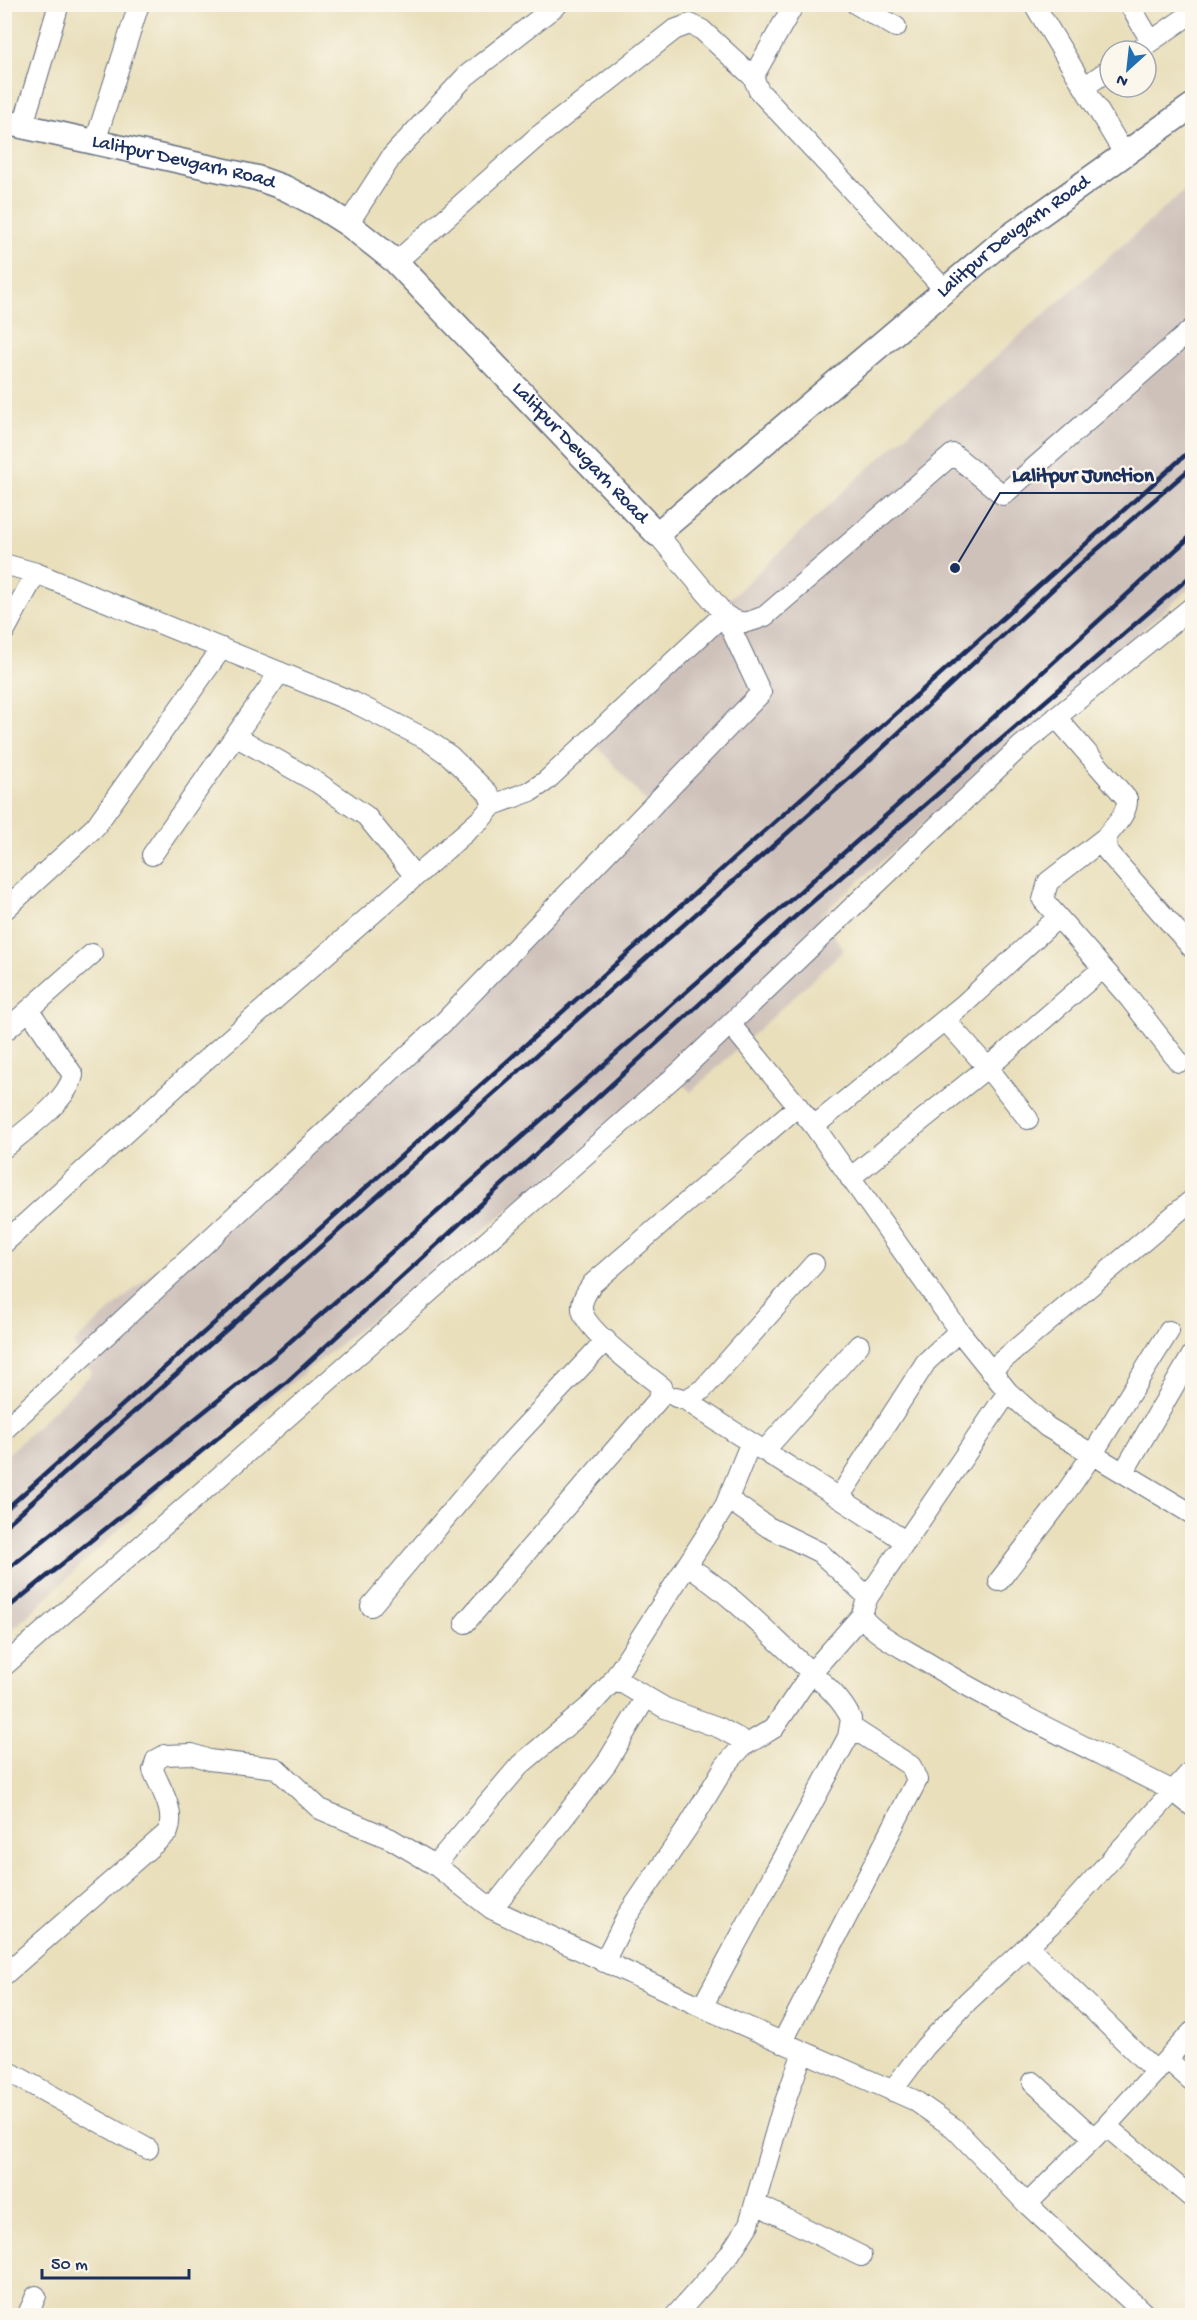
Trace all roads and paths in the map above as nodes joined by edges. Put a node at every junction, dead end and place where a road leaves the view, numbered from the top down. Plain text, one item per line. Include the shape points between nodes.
1 (59, 4) edge
2 (139, 4) edge
3 (558, 4) edge
4 (794, 4) edge
5 (856, 4) edge
6 (1034, 4) edge
7 (1129, 4) edge
8 (1192, 13) edge
9 (896, 27) dead end
10 (1142, 39) edge
11 (1154, 39) edge
12 (753, 76) junction
13 (1098, 77) edge
14 (1084, 87) junction
15 (1192, 106) edge
16 (14, 124) edge
17 (95, 142) junction
18 (1125, 155) junction
19 (348, 224) junction
20 (396, 262) junction
21 (945, 290) junction
22 (1192, 329) edge
23 (657, 534) junction
24 (4, 564) edge
25 (36, 573) junction
26 (1192, 606) edge
27 (724, 615) junction
28 (4, 632) edge
29 (222, 648) junction
30 (280, 672) junction
31 (1056, 717) junction
32 (235, 736) junction
33 (493, 805) junction
34 (1106, 837) junction
35 (152, 855) dead end
36 (414, 875) junction
37 (4, 910) edge
38 (1057, 918) junction
39 (1192, 948) edge
40 (92, 954) dead end
41 (1103, 968) junction
42 (29, 1010) junction
43 (945, 1020) junction
44 (731, 1025) junction
45 (4, 1032) edge
46 (1179, 1062) dead end
47 (988, 1068) junction
48 (798, 1106) junction
49 (1028, 1119) dead end
50 (814, 1126) junction
51 (4, 1148) edge
52 (850, 1178) junction
53 (1192, 1200) edge
54 (4, 1243) edge
55 (814, 1264) dead end
56 (959, 1331) junction
57 (1168, 1331) dead end
58 (606, 1340) junction
59 (859, 1345) dead end
60 (1192, 1355) edge
61 (990, 1371) junction
62 (662, 1387) junction
63 (1008, 1392) junction
64 (686, 1400) junction
65 (4, 1430) edge
66 (757, 1447) junction
67 (1092, 1455) junction
68 (1123, 1473) junction
69 (840, 1496) junction
70 (728, 1499) junction
71 (1192, 1514) edge
72 (906, 1542) junction
73 (687, 1566) junction
74 (999, 1581) dead end
75 (868, 1597) junction
76 (370, 1606) dead end
77 (861, 1616) junction
78 (465, 1623) dead end
79 (4, 1666) edge
80 (811, 1673) junction
81 (612, 1682) junction
82 (646, 1697) junction
83 (851, 1727) junction
84 (747, 1743) junction
85 (1192, 1770) edge
86 (1173, 1791) junction
87 (1192, 1806) edge
88 (435, 1865) junction
89 (492, 1909) junction
90 (1028, 1946) junction
91 (604, 1962) junction
92 (4, 1975) edge
93 (702, 2007) junction
94 (1192, 2032) edge
95 (782, 2043) junction
96 (803, 2052) junction
97 (1162, 2066) junction
98 (4, 2069) edge
99 (1192, 2081) edge
100 (1033, 2082) dead end
101 (892, 2091) junction
102 (1100, 2132) junction
103 (148, 2149) dead end
104 (1192, 2198) edge
105 (756, 2204) junction
106 (1027, 2204) junction
107 (861, 2256) dead end
108 (36, 2296) dead end
109 (1140, 2313) edge
110 (27, 2316) edge
111 (675, 2316) edge

1 - 16 street
2 - 17 street
3 - 19 street via 466,76 392,156
4 - 12 street
5 - 9 street
6 - 14 street
7 - 10 street
8 - 11 street
12 - 20 street via 702,30 690,24 674,30 536,138
12 - 21 street via 759,91
13 - 14 street
14 - 18 street
15 - 18 main road, Lalitpur Devgarh Road
16 - 17 main road, Lalitpur Devgarh Road
17 - 19 main road, Lalitpur Devgarh Road via 256,178 318,205
18 - 21 main road, Lalitpur Devgarh Road via 1003,241
19 - 20 main road, Lalitpur Devgarh Road
20 - 23 main road, Lalitpur Devgarh Road
21 - 23 main road, Lalitpur Devgarh Road
22 - 27 street via 1003,495 952,454 765,616 747,624
23 - 27 street
24 - 25 street
25 - 28 street
25 - 29 street
26 - 31 street
27 - 33 street via 546,781
27 - 65 street via 761,693 446,1020
29 - 30 street
29 - 37 street via 95,827
30 - 32 street
30 - 33 street via 354,702 426,739 488,793
31 - 34 street via 1127,799 1128,806
31 - 44 street via 1021,746
32 - 35 street
32 - 36 street via 318,783 366,816
33 - 36 street
34 - 38 street via 1048,882 1043,900
34 - 39 street via 1107,851
36 - 54 street
38 - 41 street
38 - 43 street
40 - 42 street
41 - 46 street
41 - 47 street
42 - 45 street
42 - 51 street via 73,1075 61,1098
43 - 47 street
43 - 50 street
44 - 48 street
44 - 79 street
47 - 49 street
47 - 52 street
48 - 50 street
48 - 58 street via 592,1284 583,1298 581,1311 589,1325
50 - 52 street
52 - 56 street
53 - 61 street
55 - 64 street via 703,1389
56 - 61 street
56 - 69 street via 926,1362
57 - 67 street
58 - 62 street
58 - 76 street via 504,1449
59 - 66 street
60 - 68 street
61 - 63 street
62 - 64 street
62 - 78 street via 658,1400 623,1443
63 - 67 street via 1047,1426
63 - 72 street
64 - 66 street
66 - 69 street
66 - 70 street
67 - 68 street
67 - 74 street
68 - 71 street
69 - 72 street
70 - 73 street
70 - 75 street via 761,1522 819,1552
72 - 75 street
73 - 80 street via 747,1612
73 - 81 street
75 - 77 street
77 - 80 street
77 - 86 street via 897,1645 945,1674
80 - 83 street via 847,1710
80 - 84 street via 774,1728
81 - 82 street via 624,1684
81 - 88 street via 590,1706 520,1765
82 - 84 street
82 - 89 street via 606,1764
83 - 93 street
83 - 95 street via 911,1766 917,1780
84 - 91 street via 725,1766 627,1916
85 - 86 street
86 - 87 street
86 - 90 street via 1063,1913
88 - 89 street
88 - 92 street via 391,1839 320,1809 276,1768 209,1760 192,1754 165,1755 156,1760 153,1770 170,1810 172,1822 168,1832
89 - 91 street
90 - 97 street
90 - 101 street via 968,2001 925,2047
91 - 93 street
93 - 95 street
94 - 97 street
95 - 96 street
96 - 101 street
96 - 105 street via 778,2121
97 - 99 street
97 - 102 street
98 - 103 street
100 - 102 street
101 - 106 street via 915,2100 954,2128
102 - 104 street
102 - 106 street
105 - 107 street
105 - 111 street via 749,2224 729,2255
106 - 109 street
108 - 110 street

